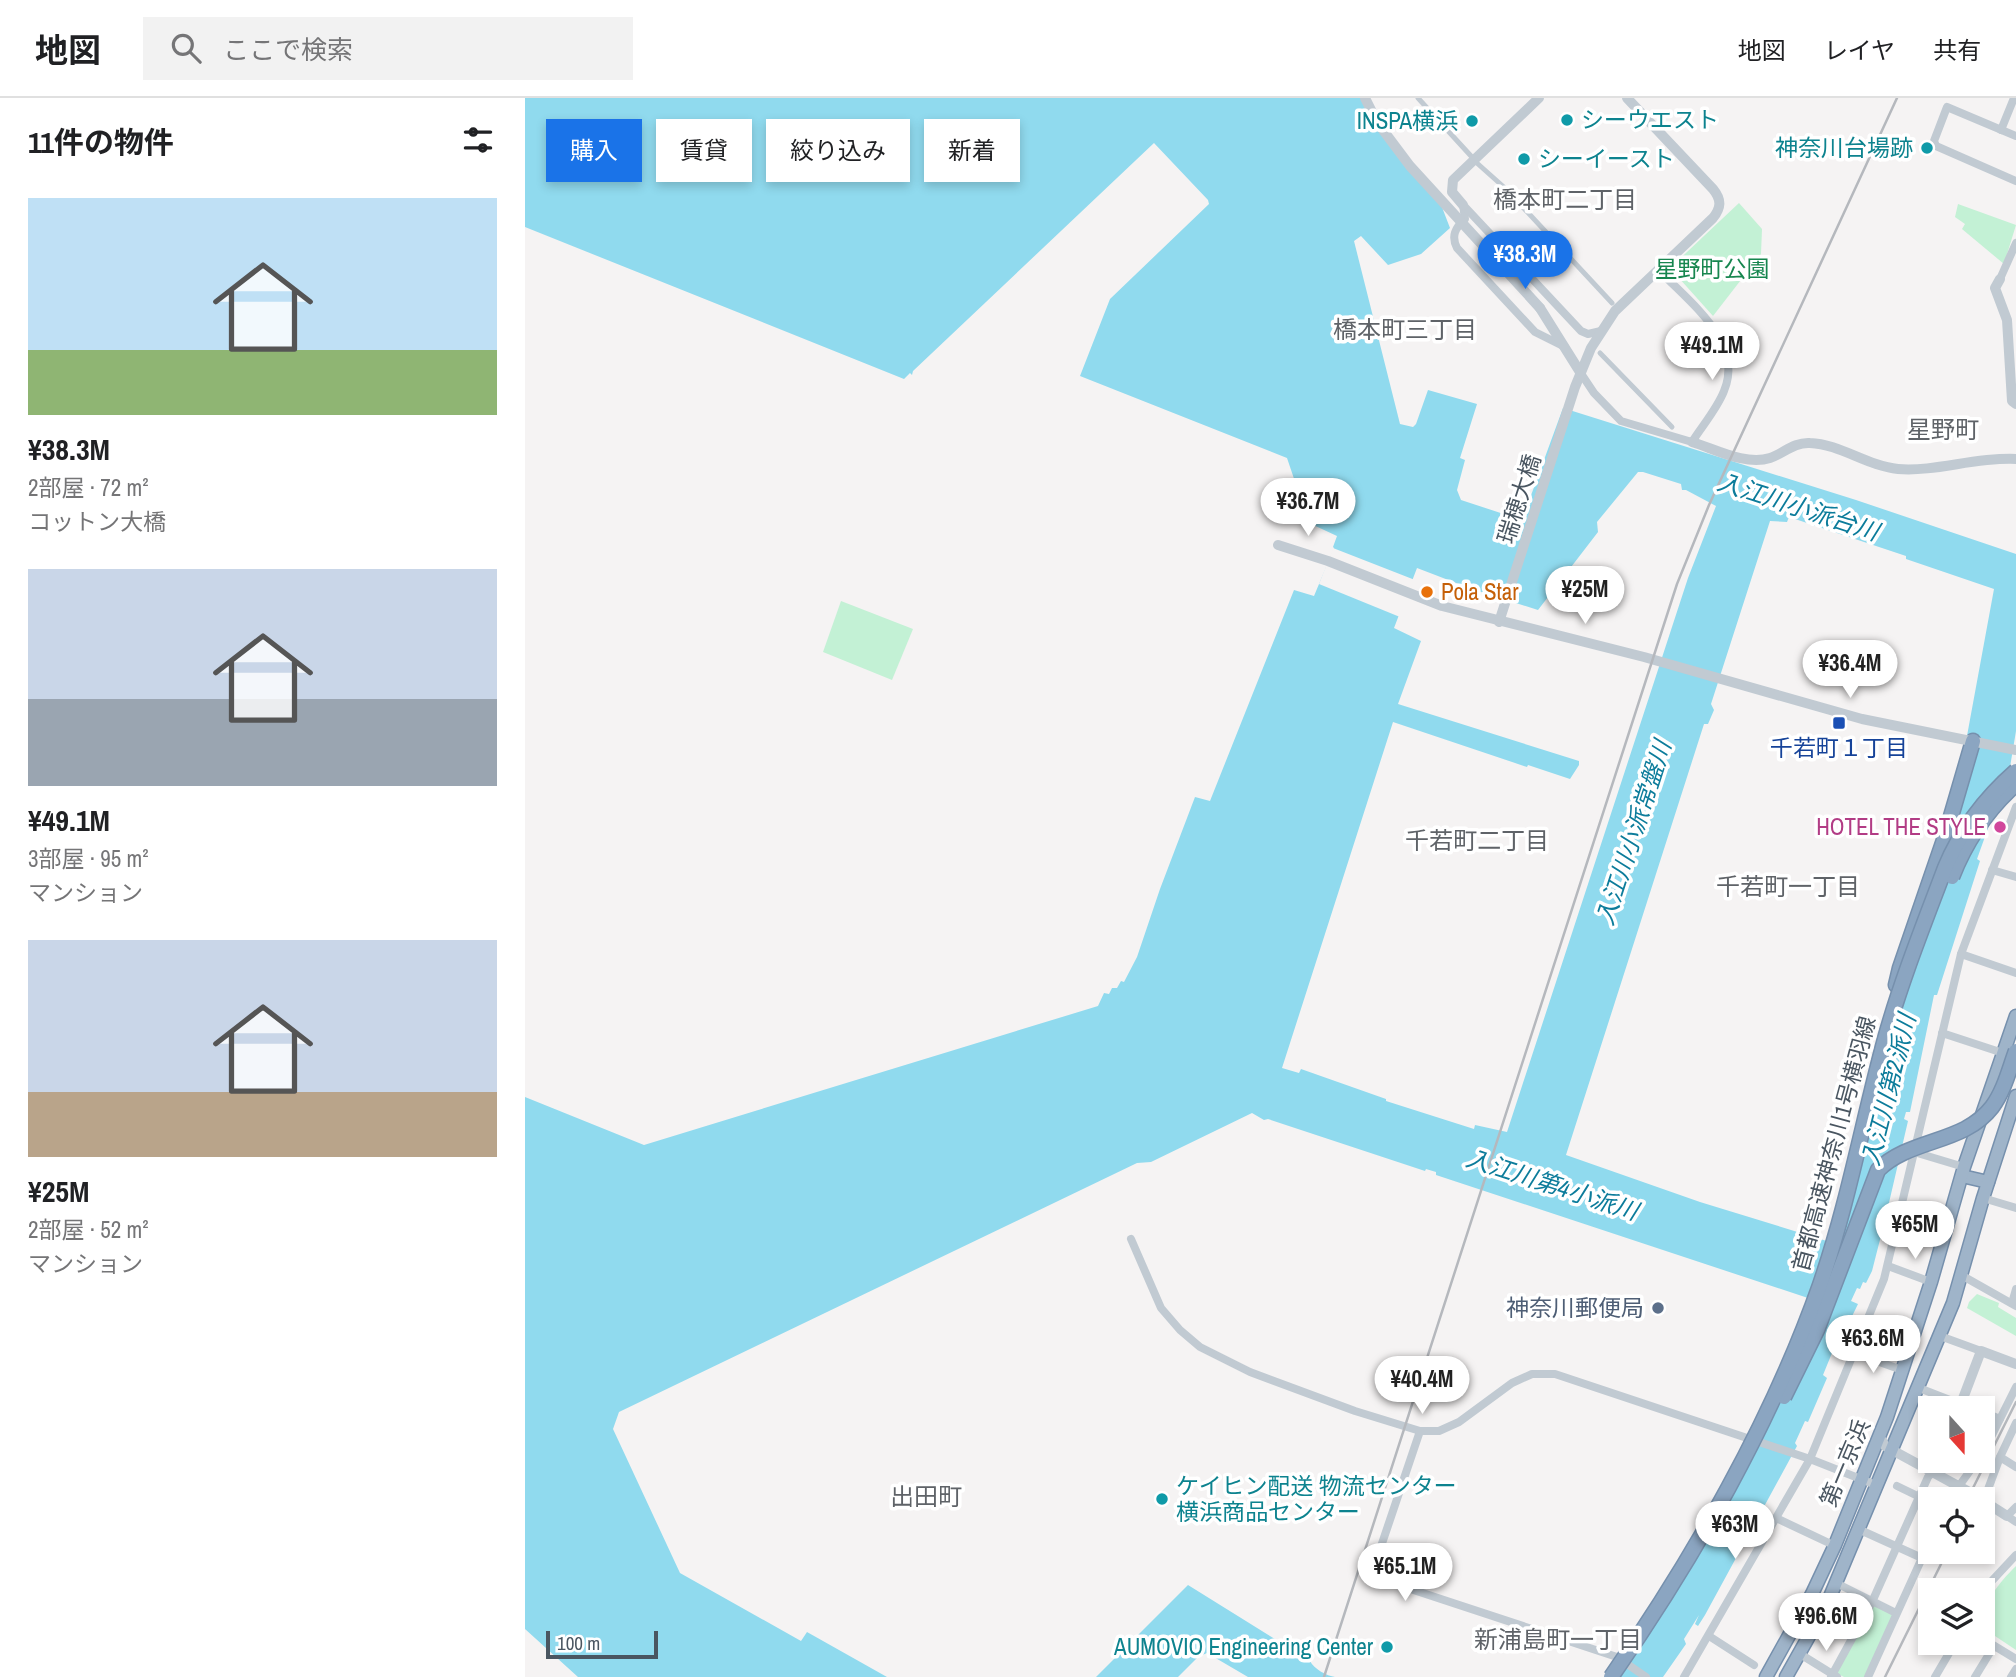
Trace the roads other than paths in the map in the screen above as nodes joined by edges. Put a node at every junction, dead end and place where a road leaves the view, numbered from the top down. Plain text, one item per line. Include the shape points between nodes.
1 (1365, 98) edge
2 (1418, 98) edge
3 (1539, 98) edge
4 (1627, 98) edge
5 (2014, 98) edge
6 (2001, 130) junction
7 (2016, 136) edge
8 (1471, 156) dead end
9 (1479, 163) dead end
10 (2016, 181) edge
11 (1462, 205) junction
12 (1465, 219) junction
13 (1478, 221) junction
14 (2016, 243) edge
15 (1658, 269) junction
16 (2000, 279) joint
17 (1612, 303) dead end
18 (1601, 331) junction
19 (1568, 348) junction
20 (1600, 353) dead end
21 (1580, 372) junction
22 (2016, 404) edge
23 (1672, 428) dead end
24 (1692, 442) junction
25 (2016, 459) edge
26 (1278, 545) dead end
27 (1499, 622) junction
28 (1973, 741) junction
29 (2016, 750) edge
30 (2016, 771) edge
31 (2016, 784) edge
32 (2016, 807) edge
33 (1992, 870) junction
34 (2016, 877) edge
35 (1961, 954) junction
36 (2016, 973) edge
37 (2016, 1016) edge
38 (1942, 1032) junction
39 (1887, 1035) junction
40 (2009, 1052) edge
41 (2016, 1096) edge
42 (2013, 1114) edge
43 (1914, 1152) junction
44 (1963, 1171) junction
45 (1988, 1182) junction
46 (1983, 1198) junction
47 (2016, 1208) edge
48 (1131, 1239) dead end
49 (1888, 1266) junction
50 (1961, 1275) junction
51 (1931, 1282) junction
52 (2016, 1289) edge
53 (2014, 1305) edge
54 (1940, 1336) junction
55 (1981, 1351) junction
56 (1854, 1353) junction
57 (2016, 1364) edge
58 (1902, 1370) junction
59 (2016, 1387) edge
60 (1919, 1388) junction
61 (1937, 1396) edge
62 (1964, 1396) edge
63 (1784, 1397) junction
64 (1995, 1417) edge
65 (2000, 1419) junction
66 (2016, 1423) edge
67 (1995, 1429) edge
68 (1420, 1431) junction
69 (1879, 1436) junction
70 (1892, 1450) junction
71 (2000, 1457) junction
72 (1810, 1459) junction
73 (1918, 1464) edge
74 (2016, 1467) edge
75 (1937, 1474) edge
76 (1968, 1474) edge
77 (1861, 1479) junction
78 (1876, 1485) junction
79 (1897, 1486) dead end
80 (1959, 1486) joint
81 (1989, 1487) edge
82 (1918, 1495) edge
83 (1918, 1500) edge
84 (1995, 1507) edge
85 (2016, 1507) edge
86 (1776, 1518) junction
87 (2012, 1519) edge
88 (1857, 1529) junction
89 (1829, 1543) dead end
90 (1897, 1547) junction
91 (2016, 1555) edge
92 (1918, 1556) edge
93 (1919, 1564) edge
94 (1995, 1578) edge
95 (1836, 1583) junction
96 (1872, 1602) junction
97 (1896, 1613) junction
98 (1709, 1636) junction
99 (1995, 1647) edge
100 (1800, 1654) junction
101 (1948, 1655) edge
102 (1988, 1655) edge
103 (2016, 1659) edge
104 (1754, 1665) dead end
105 (2016, 1669) edge
106 (1834, 1676) edge
107 (1611, 1677) edge
108 (1622, 1677) edge
109 (1646, 1677) edge
110 (1684, 1677) edge
111 (1766, 1677) edge
112 (1786, 1677) edge
113 (1868, 1677) edge
114 (1936, 1677) edge
115 (1975, 1677) edge
116 (2011, 1677) edge

1 - 19 street, bridge via 1410,166 1540,308
2 - 8 street
3 - 11 street via 1453,180 1452,192
4 - 15 street via 1720,201 1713,218
5 - 6 street
6 - 7 street
6 - 10 street via 1947,107 1934,141 1936,146
9 - 17 street
11 - 12 street
11 - 13 street
12 - 13 street
12 - 19 street via 1454,233 1457,248 1535,332
13 - 18 street via 1581,331
14 - 16 street
15 - 18 street
15 - 24 street via 1717,331 1727,355 1725,388
16 - 22 street via 1995,288 2007,320 2012,401
18 - 21 street
19 - 21 street
20 - 23 street
21 - 24 street via 1616,417
21 - 27 street, 瑞穂大橋
24 - 25 street via 1751,460 1769,458 1797,444 1821,444 1885,467 1910,469
26 - 27 street via 1442,606
27 - 28 street via 1862,719
28 - 29 street
28 - 39 highway, bridge via 1900,968
30 - 39 highway, 首都高速神奈川1号横羽線, bridge via 1981,806 1956,844
31 - 63 highway, 首都高速神奈川1号横羽線, bridge via 1971,838 1941,906 1895,1037 1841,1250
32 - 33 street
33 - 34 street
33 - 35 street
35 - 36 street
35 - 38 street
37 - 40 highway, 第一京浜
38 - 40 street
38 - 43 street
39 - 107 highway, 首都高速神奈川1号横羽線, bridge via 1832,1247 1791,1358 1718,1504 1660,1605
40 - 44 highway, 第一京浜
40 - 63 highway, bridge via 1998,1097 1980,1120 1898,1154 1878,1170 1812,1342
41 - 42 highway, 第一京浜
42 - 45 highway, 第一京浜
43 - 44 street
43 - 49 street
44 - 45 highway
44 - 51 highway, 第一京浜
45 - 46 highway, 第一京浜
46 - 47 street
46 - 50 highway, 第一京浜
48 - 68 street via 1161,1308 1200,1347 1305,1394
49 - 51 street
49 - 56 street
50 - 53 street
50 - 54 highway, 第一京浜
51 - 58 highway, 第一京浜
52 - 53 street
54 - 55 street
54 - 60 highway, 第一京浜
55 - 57 street
55 - 62 street
56 - 58 street
56 - 72 street
58 - 69 highway, 第一京浜
59 - 65 street
60 - 61 street
60 - 70 highway, 第一京浜
63 - 108 highway, 首都高速神奈川1号横羽線 via 1684,1582
64 - 65 street
65 - 67 street
66 - 71 street
68 - 72 street via 1439,1431 1459,1422 1532,1374 1555,1374
68 - 109 street via 1371,1576 1617,1657
69 - 70 street
69 - 77 highway, 第一京浜
70 - 73 street
70 - 78 highway, 第一京浜
71 - 74 street
71 - 81 street
72 - 77 street
72 - 86 street
75 - 80 street
76 - 80 street
77 - 78 street
77 - 111 highway, 第一京浜 via 1812,1594
78 - 88 highway, 第一京浜
79 - 82 street
83 - 90 street
84 - 87 street
85 - 87 street
86 - 89 street
86 - 98 street
88 - 90 street
88 - 95 highway, 第一京浜
90 - 92 street
90 - 96 street
91 - 94 street
93 - 97 street
95 - 96 street
95 - 100 highway, 第一京浜
96 - 97 street
96 - 106 street
97 - 113 street
98 - 104 street
98 - 110 street
99 - 103 street
100 - 106 street
100 - 112 highway, 第一京浜
101 - 114 street
102 - 115 street
105 - 116 street

